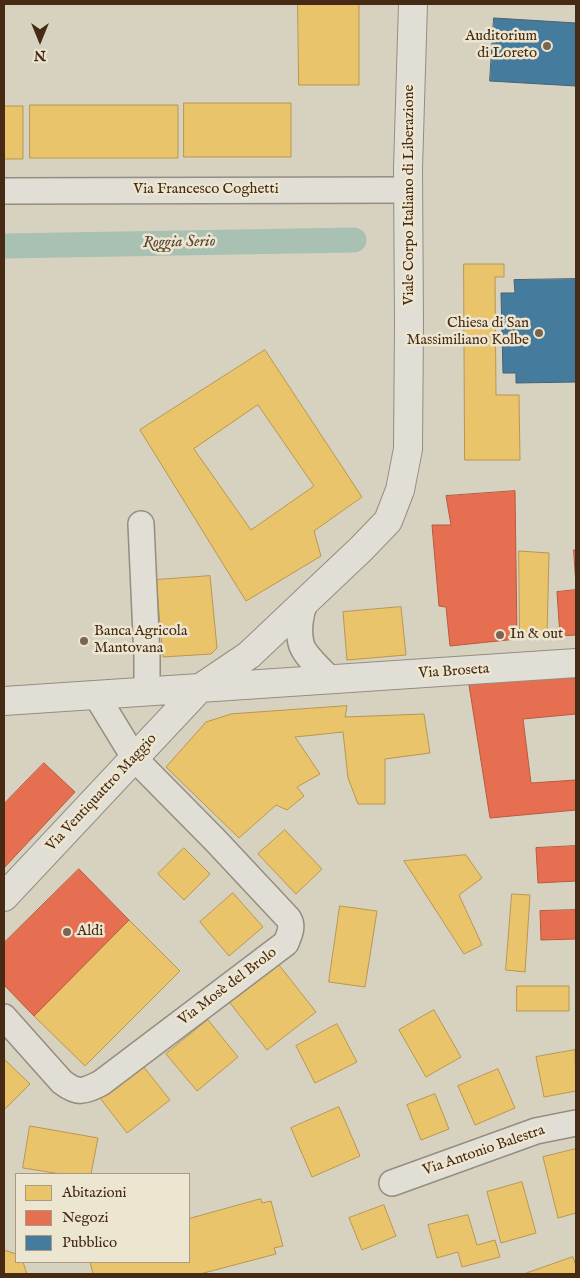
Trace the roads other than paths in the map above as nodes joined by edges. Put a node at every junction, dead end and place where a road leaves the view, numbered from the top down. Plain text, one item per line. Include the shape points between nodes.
1 (413, 4) edge
2 (408, 190) junction
3 (4, 191) edge
4 (141, 524) dead end
5 (305, 603) junction
6 (576, 663) edge
7 (331, 680) junction
8 (200, 688) junction
9 (147, 691) junction
10 (96, 695) junction
11 (4, 701) edge
12 (135, 759) junction
13 (4, 897) edge
14 (4, 1017) edge
15 (576, 1123) edge
16 (392, 1183) dead end

1 - 2 street, Viale Corpo Italiano di Liberazione
2 - 3 street, Via Francesco Coghetti
2 - 5 street, Viale Corpo Italiano di Liberazione via 408,450 400,490 388,521
4 - 9 street
5 - 7 street via 301,614 301,644
5 - 8 street, Viale Corpo Italiano di Liberazione via 249,656
6 - 7 street, Via Broseta
7 - 8 street, Via Broseta
8 - 9 street, Via Broseta
8 - 12 street, Via Ventiquattro Maggio
9 - 10 street, Via Broseta
10 - 11 street, Via Broseta
10 - 12 street
12 - 13 street, Via Ventiquattro Maggio
12 - 14 street, Via Mosè del Brolo via 288,918 291,932 286,943 101,1084 88,1090 73,1090 62,1082
15 - 16 street, Via Antonio Balestra via 536,1131

